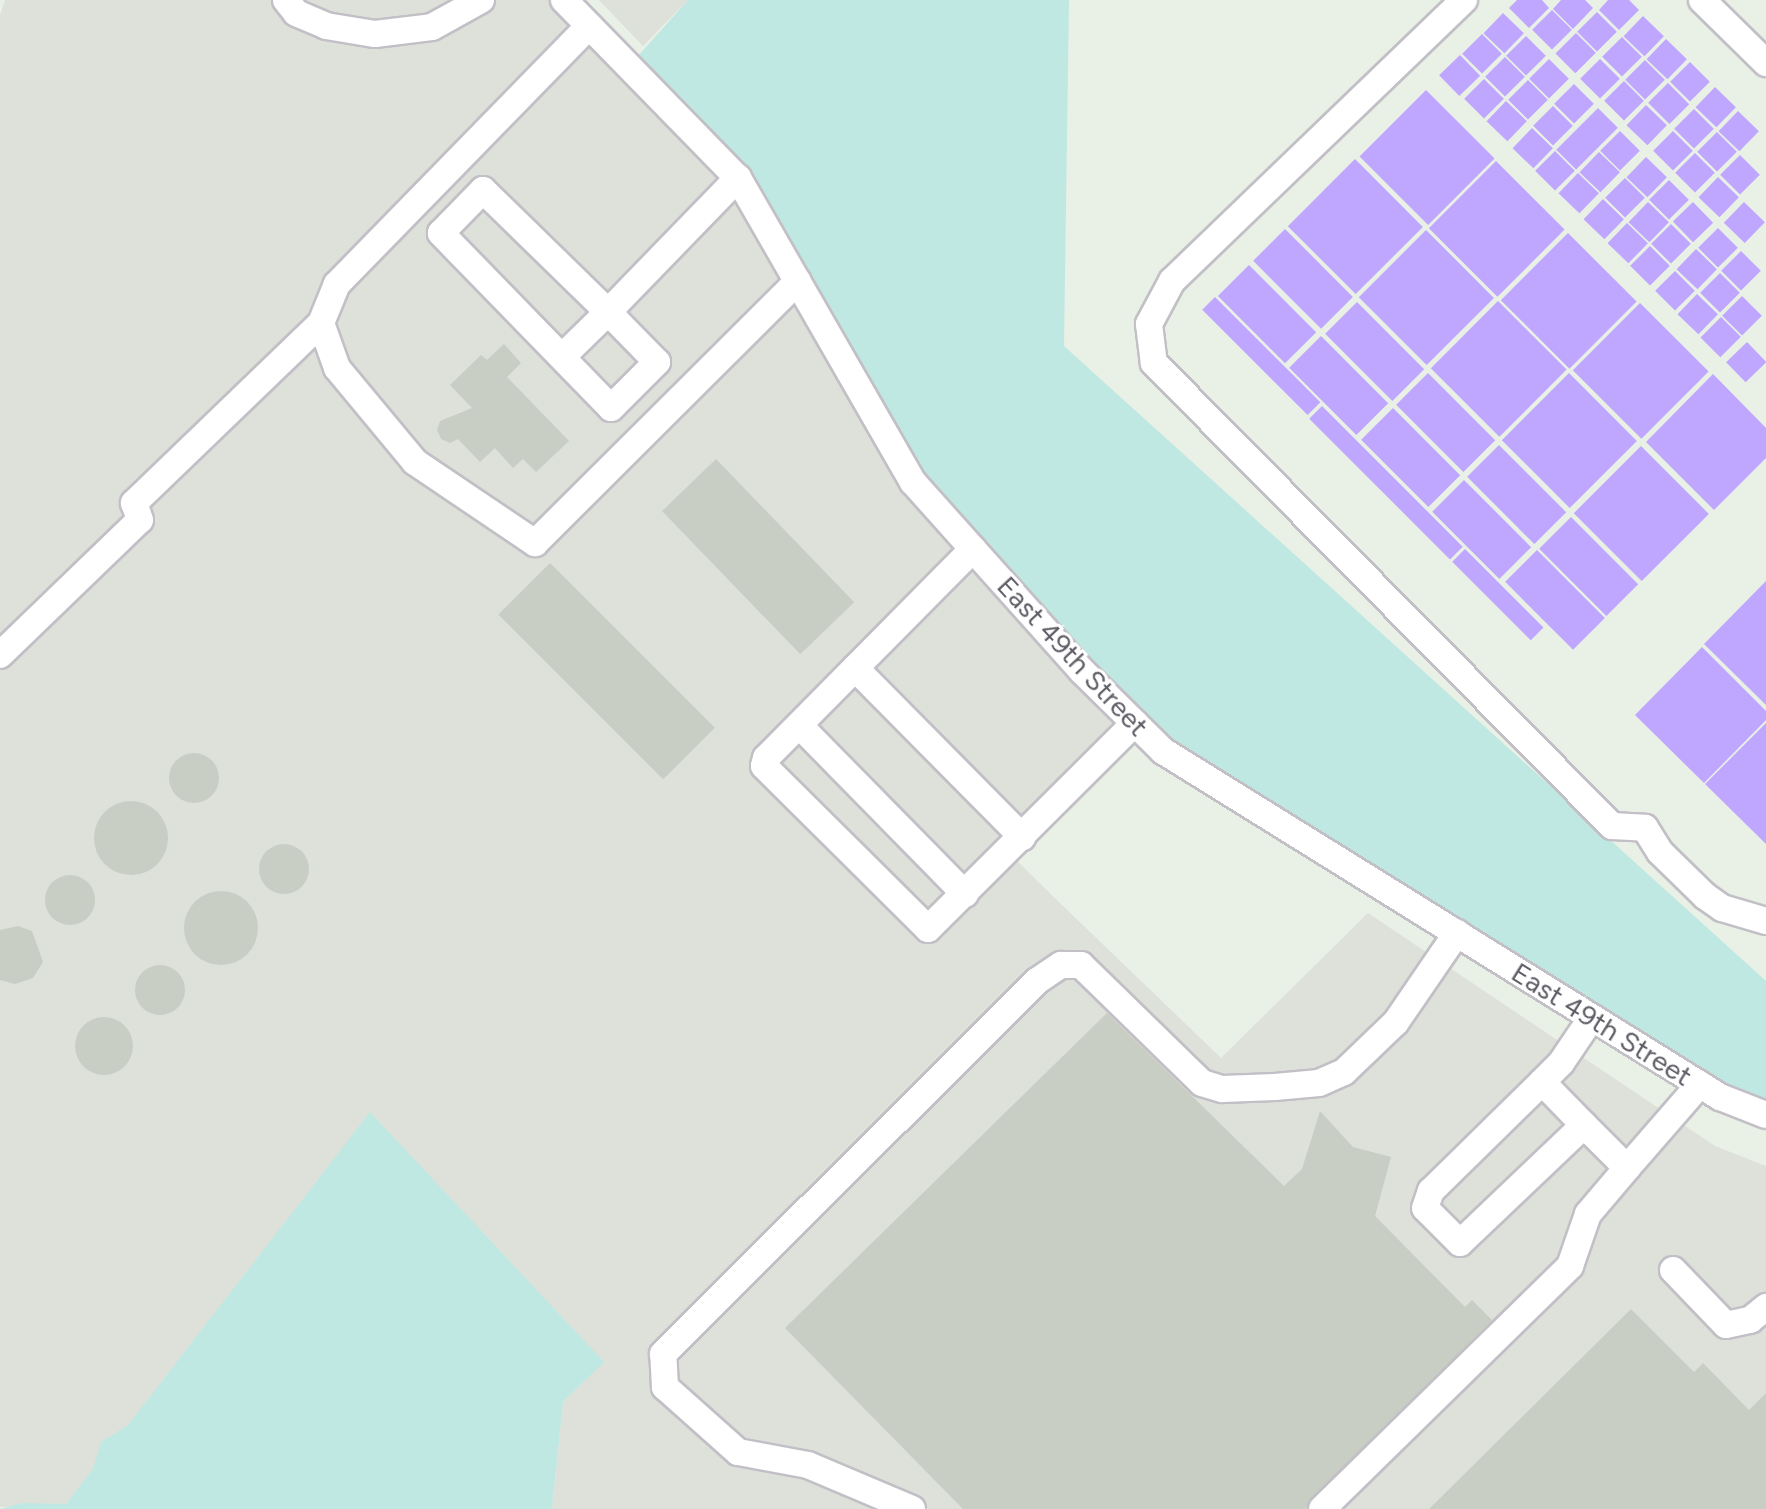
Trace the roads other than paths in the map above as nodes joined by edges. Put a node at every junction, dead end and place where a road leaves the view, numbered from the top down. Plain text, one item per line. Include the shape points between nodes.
1 (286, 0) edge
2 (481, 0) edge
3 (564, 0) edge
4 (1464, 0) edge
5 (1702, 0) edge
6 (589, 26) junction
7 (1766, 63) edge
8 (738, 178) junction
9 (798, 281) junction
10 (608, 312) junction
11 (321, 323) junction
12 (562, 357) junction
13 (973, 549) junction
14 (0, 655) edge
15 (855, 668) junction
16 (1135, 723) junction
17 (799, 725) junction
18 (1022, 837) junction
19 (965, 894) junction
20 (1766, 921) edge
21 (1457, 933) junction
22 (1592, 1017) junction
23 (1542, 1082) junction
24 (1700, 1084) junction
25 (1766, 1115) edge
26 (1584, 1125) junction
27 (1627, 1168) junction
28 (1673, 1270) dead end
29 (1766, 1307) edge
30 (912, 1509) edge
31 (1322, 1509) edge

1 - 2 street via 296,13 326,26 375,34 432,27
3 - 6 street, East 49th Street
4 - 20 street via 1172,281 1149,324 1154,363 1612,826 1645,828 1660,852 1705,896 1722,908
5 - 7 street
6 - 8 street, East 49th Street
6 - 11 street via 337,284
8 - 9 street, East 49th Street
8 - 10 street
9 - 11 street via 535,543 415,462 337,368
9 - 13 street, East 49th Street via 913,482
10 - 12 street
10 - 12 street via 657,362 611,408
10 - 12 street via 483,190 441,233
11 - 14 street via 134,503 140,520
13 - 15 street
13 - 16 street, East 49th Street
15 - 17 street
15 - 18 street
16 - 18 street
16 - 21 street, East 49th Street via 1163,751
17 - 19 street
17 - 19 street via 764,761 785,787 925,929
18 - 19 street
21 - 22 street, East 49th Street
21 - 30 street via 1396,1022 1367,1053 1319,1083 1275,1087 1222,1089 1202,1083 1081,965 1061,965 1037,981 663,1354 665,1387 738,1452 808,1465
22 - 23 street
22 - 24 street, East 49th Street
23 - 26 street
23 - 26 street via 1431,1191 1425,1208 1460,1243
24 - 25 street, East 49th Street
24 - 27 street
26 - 27 street
27 - 31 street via 1588,1214 1570,1266
28 - 29 street via 1726,1325 1750,1320

